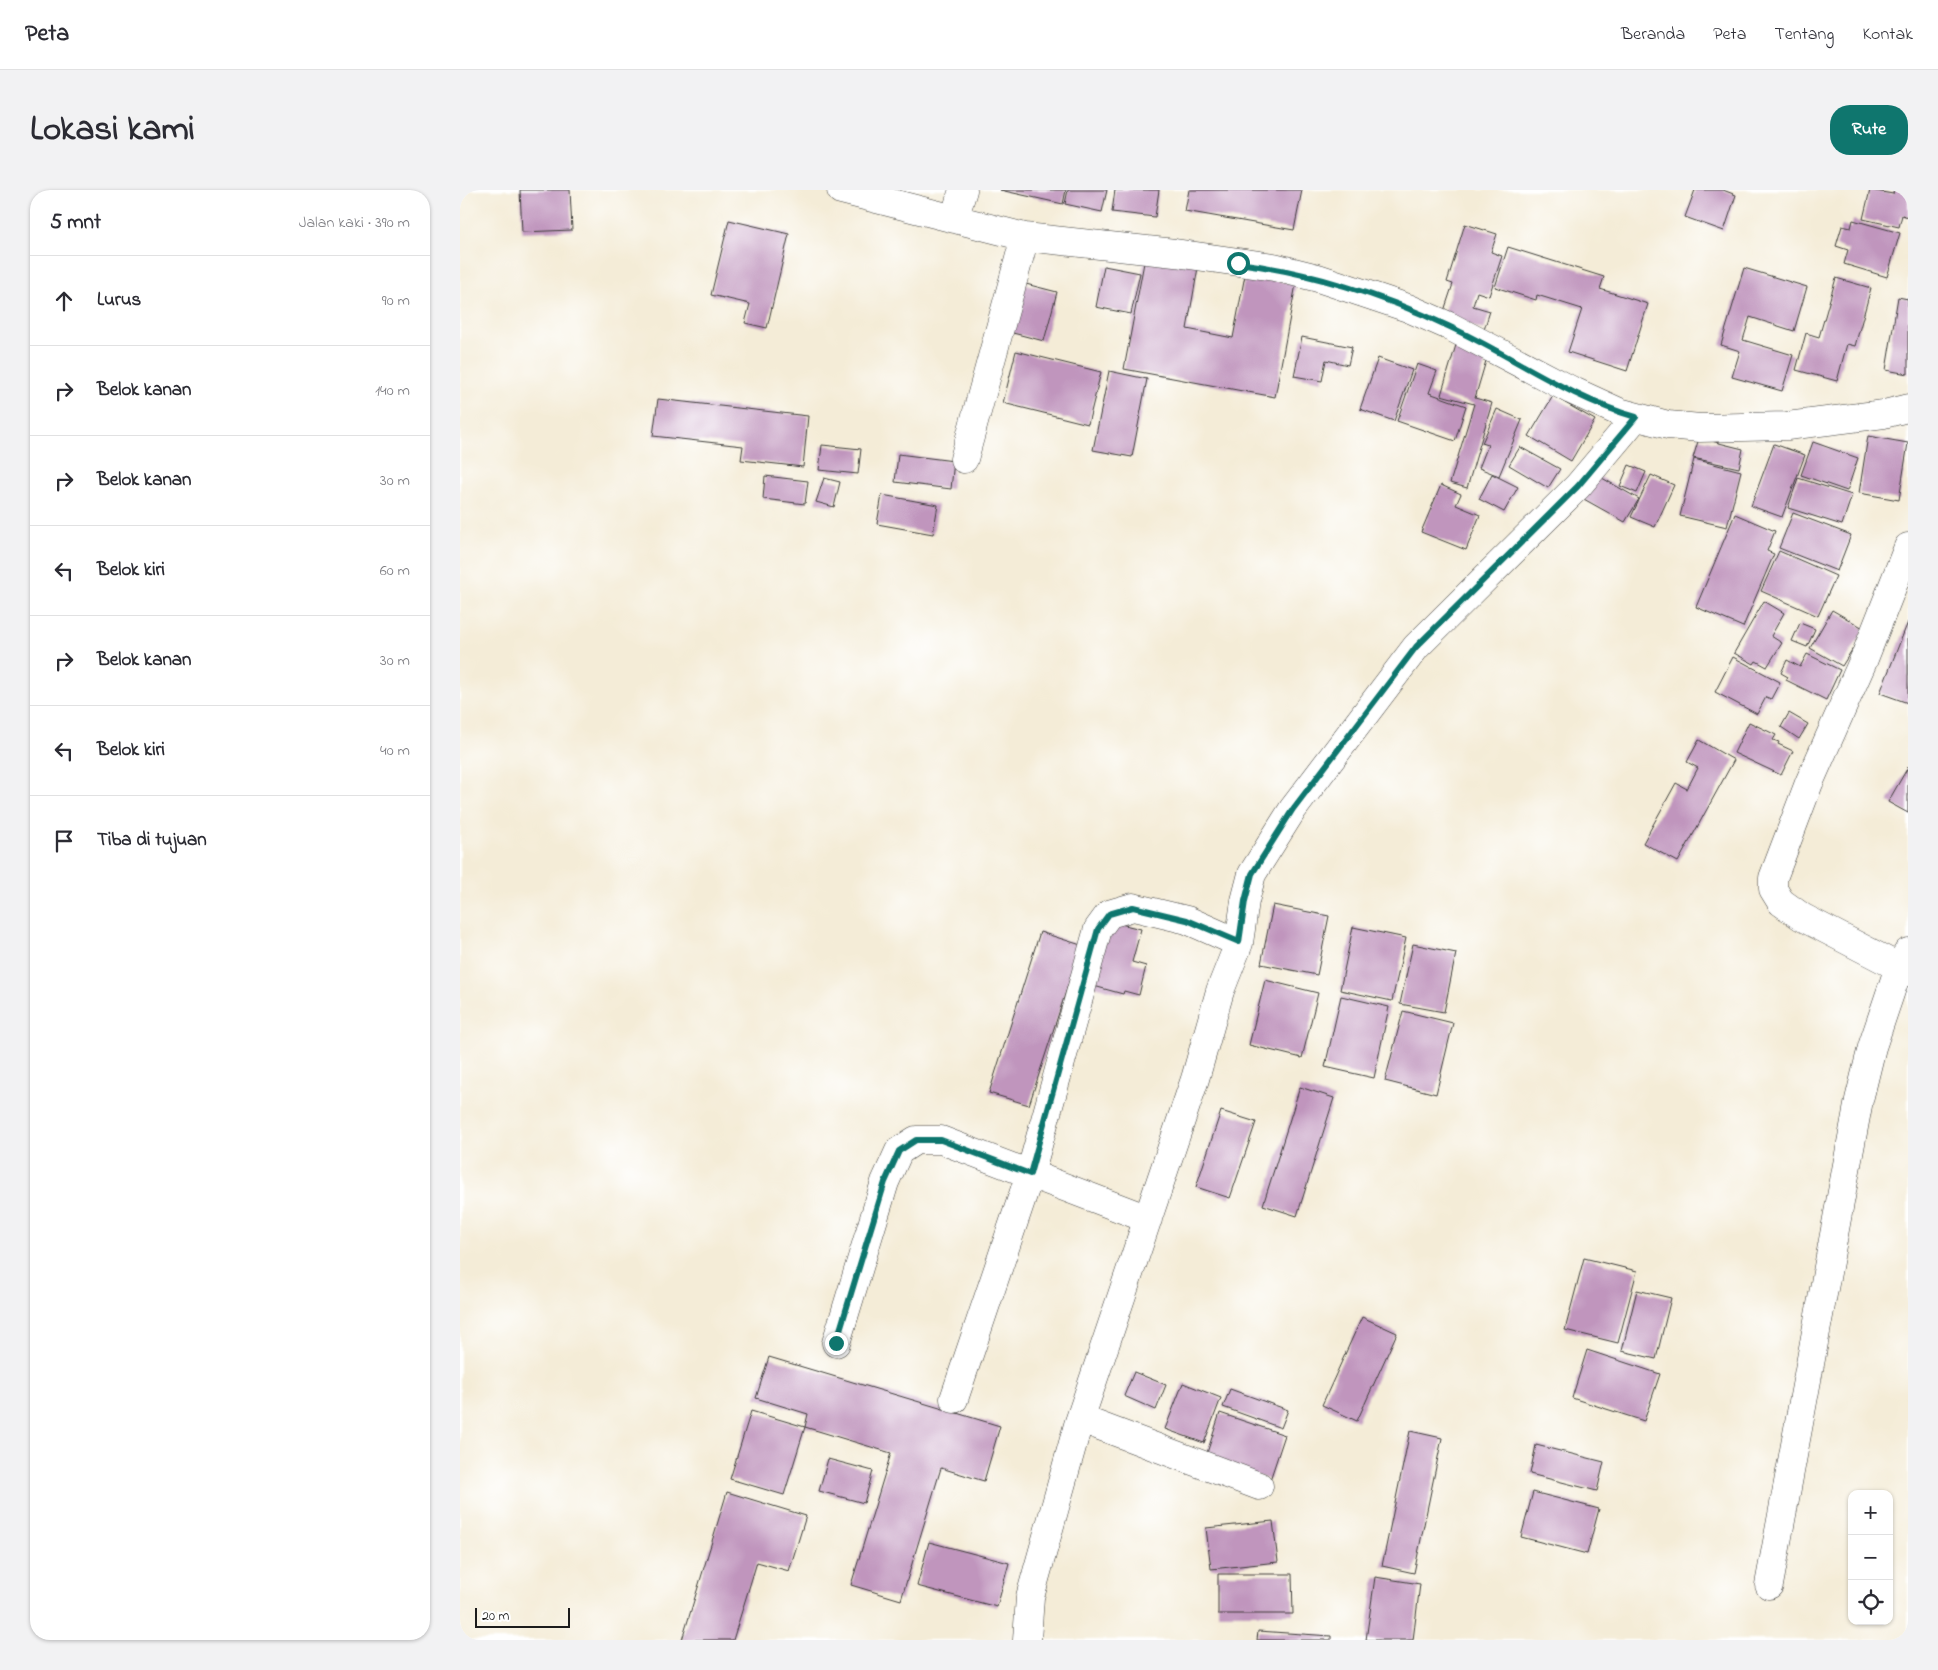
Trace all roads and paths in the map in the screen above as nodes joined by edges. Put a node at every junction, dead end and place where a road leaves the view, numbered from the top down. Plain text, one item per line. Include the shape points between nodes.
1 (841, 190) edge
2 (963, 190) edge
3 (954, 219) junction
4 (1025, 237) junction
5 (1908, 408) edge
6 (1636, 417) junction
7 (964, 459) dead end
8 (1908, 547) edge
9 (1902, 577) edge
10 (1239, 942) junction
11 (1905, 964) edge
12 (1030, 1174) junction
13 (1148, 1219) junction
14 (836, 1343) dead end
15 (954, 1399) dead end
16 (1081, 1419) junction
17 (1259, 1486) dead end
18 (1770, 1585) dead end
19 (1027, 1640) edge

1 - 3 street
2 - 3 street
3 - 4 street
4 - 6 street via 1175,253 1274,267 1318,278 1432,318 1610,409
4 - 7 street
5 - 6 street via 1787,426 1700,428
6 - 10 street via 1578,486 1416,647 1293,809 1252,874
8 - 9 street
9 - 11 street via 1809,783 1773,878 1773,889 1780,902 1802,917
10 - 12 street via 1187,920 1133,907 1109,914 1098,929
10 - 13 street via 1220,991 1195,1079
11 - 18 street via 1872,1047 1859,1100
12 - 13 street
12 - 14 street via 941,1140 916,1140 899,1151 885,1182
12 - 15 street
13 - 16 street
16 - 17 street
16 - 19 street via 1030,1597

